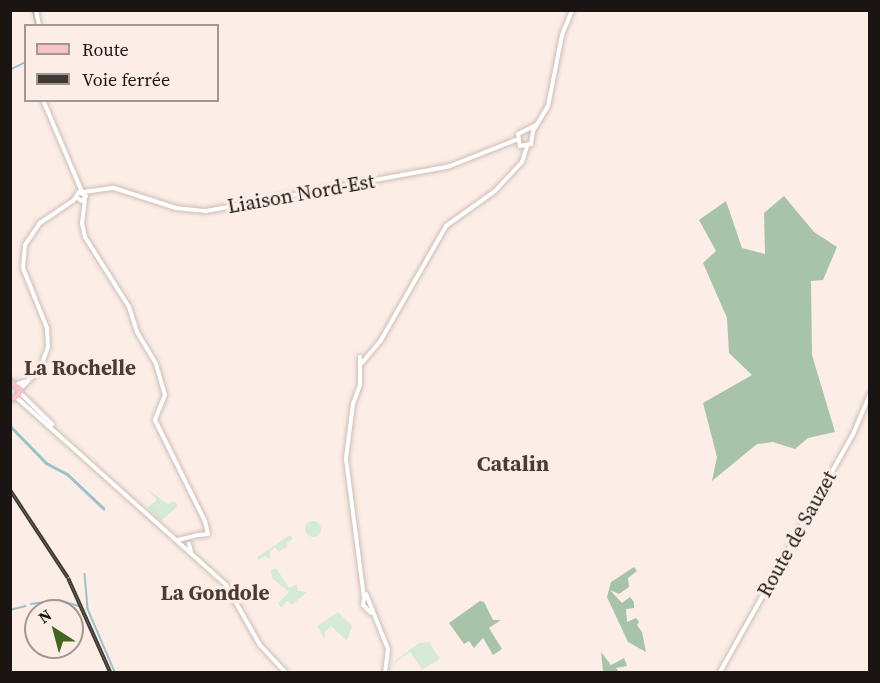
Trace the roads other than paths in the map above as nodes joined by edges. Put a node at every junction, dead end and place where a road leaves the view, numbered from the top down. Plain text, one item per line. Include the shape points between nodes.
1 (572, 10) edge
2 (44, 102) edge
3 (536, 125) junction
4 (527, 131) junction
5 (531, 135) junction
6 (521, 144) junction
7 (81, 196) junction
8 (10, 381) edge
9 (17, 392) edge
10 (870, 394) edge
11 (186, 544) junction
12 (285, 672) edge
13 (386, 672) edge
14 (720, 672) edge

1 - 3 main road via 561,40 549,102
2 - 7 main road
3 - 4 main road, Liaison Nord-Est
3 - 5 main road
4 - 5 main road
4 - 6 main road, Liaison Nord-Est via 520,132
5 - 6 main road
6 - 7 main road, Liaison Nord-Est via 450,166 206,211 176,208 125,190 94,190
6 - 13 main road via 524,158 495,191 446,226 381,340 364,355 361,364 346,459 368,600 388,649
7 - 9 main road via 34,228 25,245 23,268 48,338 44,364
7 - 11 main road via 85,237 129,307 136,332 156,364 165,395 156,424 205,521 208,532
8 - 9 main road
9 - 11 main road
10 - 14 main road, Route de Sauzet via 854,432
11 - 12 main road via 229,587 260,645

